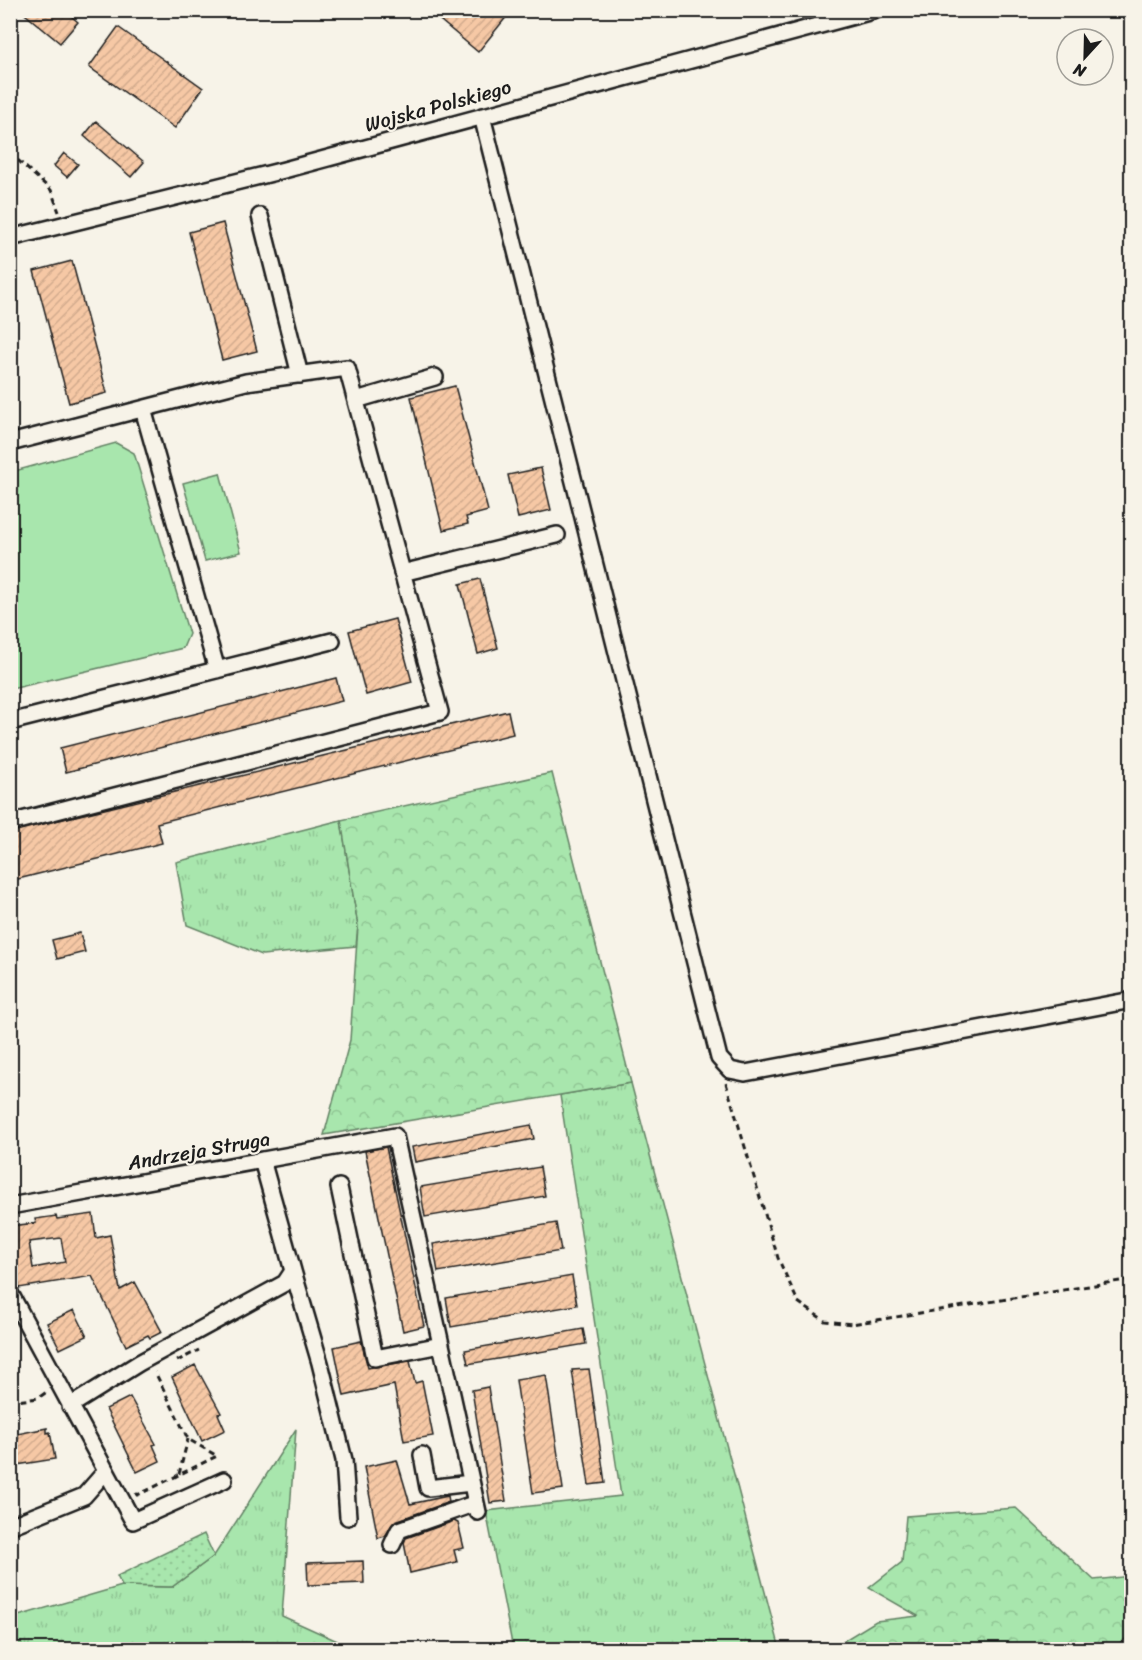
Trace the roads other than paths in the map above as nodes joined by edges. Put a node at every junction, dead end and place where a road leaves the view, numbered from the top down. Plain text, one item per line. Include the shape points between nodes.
1 (876, 10) edge
2 (482, 116) junction
3 (260, 216) dead end
4 (10, 238) edge
5 (300, 375) junction
6 (435, 376) dead end
7 (356, 400) junction
8 (142, 409) junction
9 (10, 443) edge
10 (557, 535) dead end
11 (402, 573) junction
12 (332, 641) dead end
13 (217, 670) junction
14 (10, 722) edge
15 (10, 823) edge
16 (1131, 1000) edge
17 (262, 1160) junction
18 (339, 1187) dead end
19 (10, 1206) edge
20 (293, 1271) junction
21 (10, 1293) edge
22 (441, 1346) junction
23 (70, 1406) junction
24 (422, 1455) dead end
25 (105, 1472) junction
26 (224, 1480) dead end
27 (471, 1483) junction
28 (348, 1517) dead end
29 (10, 1526) edge
30 (392, 1545) dead end

1 - 2 street, Wojska Polskiego
2 - 4 street, Wojska Polskiego
2 - 16 street via 719,1058 730,1070 746,1072
3 - 5 street
5 - 7 street via 347,369
5 - 8 street via 246,382
6 - 7 street
7 - 11 street
8 - 9 street
8 - 13 street
10 - 11 street
11 - 15 street via 440,712
12 - 13 street
13 - 14 street
17 - 19 street, Andrzeja Struga
17 - 20 street
17 - 22 street, Andrzeja Struga via 395,1136
18 - 22 street via 375,1358
20 - 23 street via 285,1284 139,1363
20 - 28 street via 344,1460
21 - 23 street
22 - 27 street
23 - 25 street
24 - 27 street via 428,1488
25 - 26 street via 133,1521
25 - 29 street via 84,1496
27 - 30 street via 477,1508 399,1530

